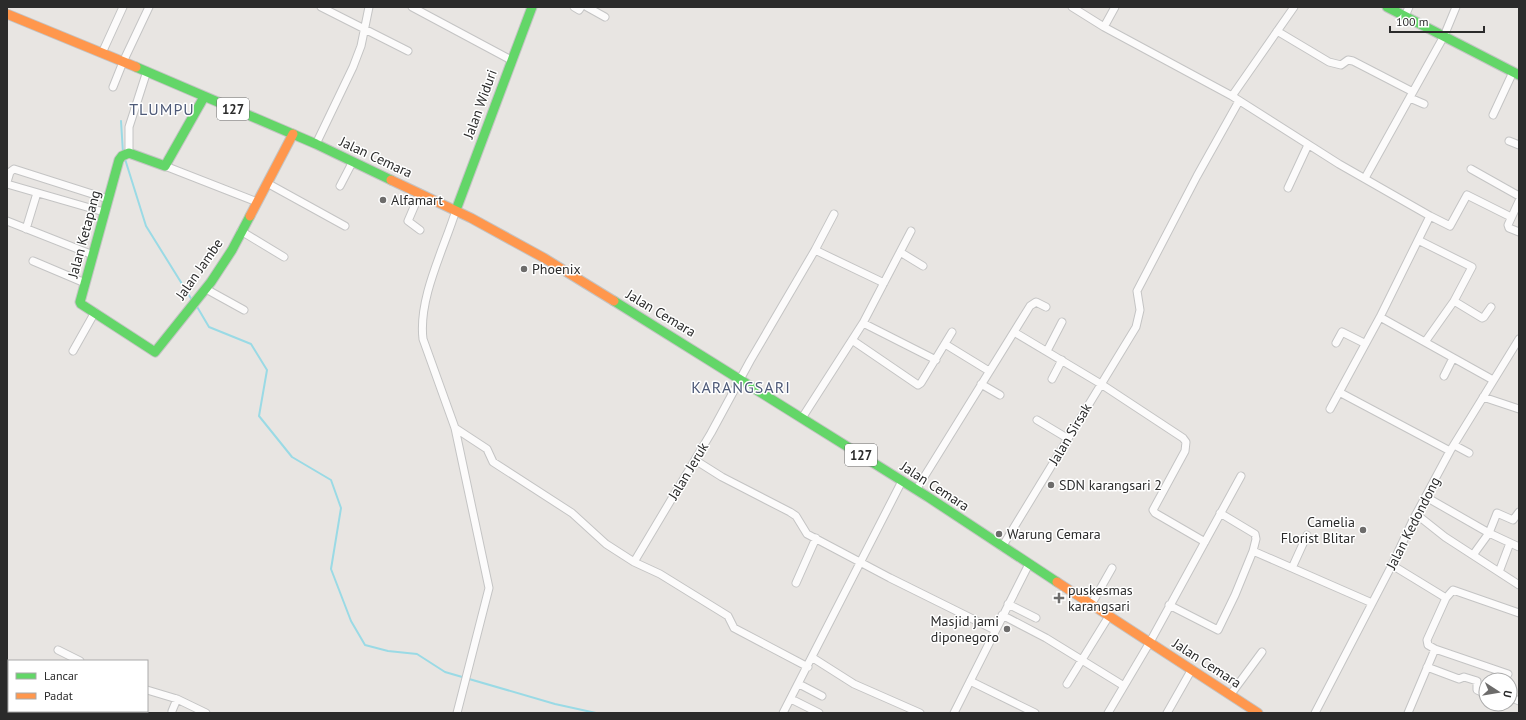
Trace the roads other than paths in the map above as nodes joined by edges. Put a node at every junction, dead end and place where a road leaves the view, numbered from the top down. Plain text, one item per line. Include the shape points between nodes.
1 (123, 7) edge
2 (149, 7) edge
3 (321, 7) edge
4 (370, 7) edge
5 (412, 7) edge
6 (532, 7) edge
7 (574, 7) edge
8 (581, 7) edge
9 (587, 7) edge
10 (1072, 7) edge
11 (1087, 7) edge
12 (1115, 7) edge
13 (1294, 7) edge
14 (1387, 7) edge
15 (1409, 7) edge
16 (1456, 7) edge
17 (7, 14) edge
18 (1083, 14) junction
19 (1405, 16) junction
20 (606, 17) dead end
21 (1104, 27) junction
22 (365, 28) junction
23 (1277, 31) junction
24 (1444, 36) junction
25 (408, 51) dead end
26 (102, 53) junction
27 (511, 60) junction
28 (123, 62) junction
29 (147, 72) junction
30 (1516, 73) edge
31 (113, 87) dead end
32 (1411, 95) junction
33 (1232, 96) junction
34 (204, 97) junction
35 (1239, 101) junction
36 (1424, 104) dead end
37 (1493, 115) dead end
38 (293, 134) junction
39 (1509, 141) dead end
40 (316, 144) junction
41 (1308, 145) junction
42 (1519, 145) edge
43 (126, 154) junction
44 (353, 161) junction
45 (165, 166) junction
46 (1471, 170) dead end
47 (1365, 178) junction
48 (7, 183) edge
49 (267, 183) junction
50 (340, 186) dead end
51 (1288, 188) dead end
52 (37, 193) junction
53 (420, 193) junction
54 (1519, 196) edge
55 (108, 198) junction
56 (1519, 201) edge
57 (257, 202) junction
58 (456, 210) junction
59 (104, 212) junction
60 (834, 214) dead end
61 (1430, 216) junction
62 (1512, 217) junction
63 (7, 221) edge
64 (345, 226) dead end
65 (26, 229) junction
66 (420, 230) dead end
67 (241, 231) junction
68 (911, 231) dead end
69 (1519, 232) edge
70 (1418, 240) junction
71 (815, 250) junction
72 (900, 252) junction
73 (93, 255) junction
74 (284, 257) dead end
75 (33, 261) dead end
76 (924, 266) dead end
77 (85, 283) junction
78 (884, 283) junction
79 (206, 289) junction
80 (1454, 301) junction
81 (1046, 307) dead end
82 (1491, 307) dead end
83 (244, 310) dead end
84 (95, 312) junction
85 (1380, 317) junction
86 (1062, 322) dead end
87 (862, 323) junction
88 (952, 332) dead end
89 (1014, 332) junction
90 (852, 340) junction
91 (1519, 340) edge
92 (1425, 342) junction
93 (1336, 343) dead end
94 (1364, 343) junction
95 (945, 344) junction
96 (73, 351) dead end
97 (1046, 351) junction
98 (1453, 358) junction
99 (936, 360) junction
100 (1062, 360) junction
101 (989, 371) junction
102 (1444, 376) dead end
103 (740, 379) junction
104 (1052, 379) dead end
105 (1493, 380) junction
106 (981, 384) junction
107 (1101, 384) junction
108 (1339, 392) junction
109 (1000, 395) dead end
110 (1483, 397) junction
111 (1330, 409) dead end
112 (1519, 409) edge
113 (802, 418) junction
114 (1037, 420) dead end
115 (455, 428) junction
116 (1067, 438) junction
117 (1452, 448) junction
118 (1469, 453) dead end
119 (695, 460) junction
120 (1242, 476) dead end
121 (902, 481) junction
122 (916, 490) junction
123 (1426, 497) junction
124 (1519, 512) edge
125 (1220, 514) junction
126 (1415, 516) junction
127 (1489, 533) junction
128 (1308, 535) dead end
129 (816, 538) junction
130 (1205, 542) junction
131 (1510, 543) junction
132 (1002, 547) junction
133 (1519, 547) edge
134 (1253, 551) junction
135 (1473, 555) junction
136 (634, 562) junction
137 (861, 562) junction
138 (1029, 564) junction
139 (1392, 565) junction
140 (1112, 568) dead end
141 (1292, 568) junction
142 (1499, 572) junction
143 (796, 583) dead end
144 (1519, 585) edge
145 (1446, 598) junction
146 (1372, 602) junction
147 (1008, 604) junction
148 (1091, 605) junction
149 (1169, 605) junction
150 (1519, 613) edge
151 (1002, 615) junction
152 (1109, 616) junction
153 (1036, 618) dead end
154 (995, 630) junction
155 (1150, 642) junction
156 (1435, 649) junction
157 (58, 650) dead end
158 (1262, 652) dead end
159 (813, 658) junction
160 (1082, 659) junction
161 (78, 660) edge
162 (808, 667) junction
163 (1427, 667) junction
164 (1192, 669) junction
165 (1502, 672) edge
166 (970, 681) junction
167 (799, 684) junction
168 (1067, 684) dead end
169 (1124, 686) junction
170 (148, 690) edge
171 (1478, 690) edge
172 (1231, 694) junction
173 (822, 696) dead end
174 (177, 699) junction
175 (790, 701) junction
176 (172, 711) dead end
177 (784, 711) edge
178 (206, 713) edge
179 (457, 713) edge
180 (819, 713) edge
181 (920, 713) edge
182 (954, 713) edge
183 (1035, 713) edge
184 (1108, 713) edge
185 (1167, 713) edge
186 (1258, 713) edge
187 (1315, 713) edge
188 (1408, 713) edge

1 - 26 street
2 - 28 street
3 - 22 street
4 - 22 street
5 - 27 street
6 - 27 main road, Jalan Widuri
7 - 8 street via 579,10
9 - 20 street
10 - 18 street
11 - 18 street
12 - 21 street
13 - 23 street
14 - 19 main road
15 - 19 street
16 - 24 street
17 - 26 main road, Jalan Cemara / 127
18 - 21 street
19 - 24 main road
21 - 33 street
22 - 25 street
22 - 40 street via 353,67
23 - 32 street via 1329,62 1341,66 1348,60 1353,61
23 - 33 street
24 - 30 main road
24 - 32 street
26 - 28 main road, Jalan Cemara / 127
27 - 58 main road, Jalan Widuri
28 - 29 main road, Jalan Cemara / 127
28 - 31 street
29 - 34 main road, Jalan Cemara / 127
29 - 43 street via 129,127
30 - 37 street
32 - 36 street
32 - 47 street
33 - 35 street
34 - 38 main road, Jalan Cemara / 127
34 - 45 main road
35 - 41 street
35 - 107 street, Jalan Sirsak via 1137,291 1140,316 1127,343
38 - 40 main road, Jalan Cemara / 127
38 - 49 main road, Jalan Jambe
39 - 42 street
40 - 44 main road, Jalan Cemara / 127
41 - 47 street
41 - 51 street
43 - 45 main road
43 - 55 main road, Jalan Ketapang
44 - 50 street
44 - 53 main road, Jalan Cemara / 127
45 - 57 street
46 - 54 street
47 - 61 street
48 - 52 street
48 - 55 street via 10,172 14,169
49 - 57 main road, Jalan Jambe
49 - 64 street
52 - 59 street
52 - 65 street
53 - 58 main road, Jalan Cemara / 127
53 - 66 street via 408,221
55 - 59 main road, Jalan Ketapang
56 - 62 street
57 - 67 main road, Jalan Jambe
58 - 103 main road, Jalan Cemara / 127 via 544,258
58 - 115 street via 431,284 422,328 423,339
59 - 73 main road, Jalan Ketapang
60 - 71 street, Jalan Jeruk
61 - 62 street via 1450,226 1467,195
61 - 70 street
62 - 69 street via 1508,226
63 - 65 street
65 - 73 street
67 - 74 street
67 - 79 main road, Jalan Jambe
68 - 72 street
70 - 80 street via 1472,267
70 - 85 street
71 - 78 street
71 - 103 street, Jalan Jeruk via 794,282
72 - 76 street
72 - 78 street
73 - 77 main road, Jalan Ketapang
75 - 77 street
77 - 84 main road, Jalan Ketapang via 80,302
78 - 87 street
79 - 83 street
79 - 84 main road, Jalan Jambe via 155,352
80 - 82 street via 1482,318
80 - 92 street
81 - 89 street via 1033,303
84 - 96 street
85 - 92 street
85 - 94 street
86 - 97 street
87 - 90 street
87 - 99 street
88 - 95 street
89 - 97 street
89 - 101 street
90 - 99 street via 916,384 922,383
90 - 113 street
91 - 105 street, Jalan Kedondong
92 - 98 street
93 - 94 street via 1343,332
94 - 108 street
95 - 99 street
95 - 101 street
97 - 100 street
98 - 102 street
98 - 105 street
100 - 104 street
100 - 107 street
101 - 106 street
103 - 113 main road, Jalan Cemara / 127
103 - 119 street, Jalan Jeruk
105 - 110 street, Jalan Kedondong
106 - 109 street
106 - 122 street
107 - 116 street, Jalan Sirsak
107 - 130 street via 1186,442 1185,451 1153,508 1154,512
108 - 111 street
108 - 117 street
110 - 112 street
110 - 117 street, Jalan Kedondong
113 - 121 main road, Jalan Cemara / 127
114 - 116 street
115 - 136 street via 487,449 493,462 572,513 606,544
115 - 179 street via 489,588
116 - 132 street, Jalan Sirsak
117 - 118 street
117 - 123 street, Jalan Kedondong
119 - 129 street via 790,512 796,516 806,532
119 - 136 street, Jalan Jeruk
120 - 125 street
121 - 122 main road, Jalan Cemara / 127
121 - 137 street
122 - 132 main road, Jalan Cemara / 127
123 - 126 street, Jalan Kedondong
123 - 127 street
124 - 127 street via 1513,520 1497,513
125 - 130 street
125 - 134 street via 1255,534
126 - 135 street
126 - 139 street, Jalan Kedondong
127 - 131 street
127 - 135 street
128 - 141 street
129 - 137 street
129 - 143 street
130 - 149 street
131 - 133 street
131 - 142 street
132 - 138 main road, Jalan Cemara / 127
134 - 141 street
134 - 149 street via 1218,630
135 - 142 street
136 - 162 street via 660,574 728,616 734,628
137 - 154 street
137 - 159 street
138 - 147 street
138 - 148 main road, Jalan Cemara / 127
139 - 145 street
139 - 146 street, Jalan Kedondong
140 - 148 street
141 - 146 street
142 - 144 street
145 - 150 street via 1451,591 1456,590
145 - 156 street via 1427,640 1428,645
146 - 187 street, Jalan Kedondong
147 - 151 street
147 - 153 street
148 - 152 main road, Jalan Cemara / 127
149 - 155 street
151 - 154 street
151 - 160 street
152 - 155 main road, Jalan Cemara / 127
152 - 160 street
154 - 166 street
155 - 164 main road, Jalan Cemara / 127
155 - 169 street
156 - 163 street
156 - 165 street
157 - 161 street
158 - 172 street
159 - 162 street
159 - 181 street via 854,684
160 - 168 street
160 - 169 street
162 - 167 street
163 - 171 street via 1459,679 1464,677 1476,681
163 - 188 street
164 - 172 main road, Jalan Cemara / 127
164 - 185 street
166 - 182 street
166 - 183 street
167 - 173 street
167 - 175 street
169 - 184 street
170 - 174 street
172 - 186 main road, Jalan Cemara / 127
174 - 176 street
174 - 178 street
175 - 177 street
175 - 180 street

